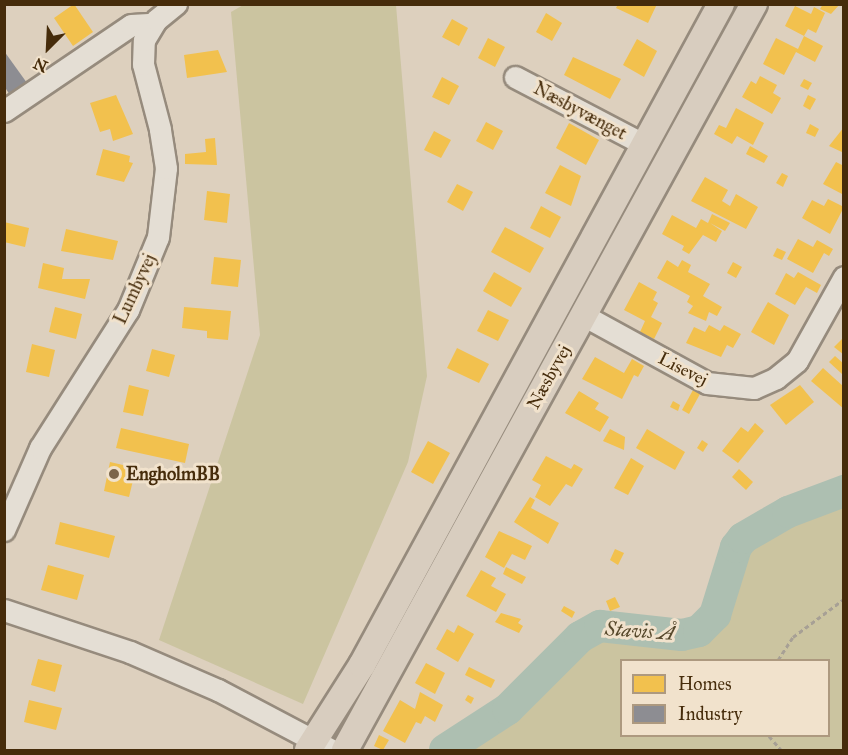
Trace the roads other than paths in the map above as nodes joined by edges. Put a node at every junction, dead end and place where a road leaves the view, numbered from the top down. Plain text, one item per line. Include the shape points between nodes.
1 (176, 4) edge
2 (721, 4) edge
3 (754, 4) edge
4 (153, 24) junction
5 (515, 77) dead end
6 (4, 111) edge
7 (645, 145) junction
8 (843, 277) edge
9 (583, 315) junction
10 (4, 530) edge
11 (4, 610) edge
12 (319, 747) edge
13 (345, 750) edge

1 - 4 street, Lumbyvej
2 - 7 main road, Næsbyvej
3 - 9 main road, Næsbyvej
4 - 6 street via 131,25
4 - 10 street, Lumbyvej via 144,40 142,64 166,168 159,237 129,310 40,448
5 - 7 street, Næsbyvænget
7 - 12 main road, Næsbyvej
8 - 9 street, Lisevej via 797,361 776,378 754,388 707,383
9 - 13 main road, Næsbyvej
11 - 12 street via 130,652 218,690

